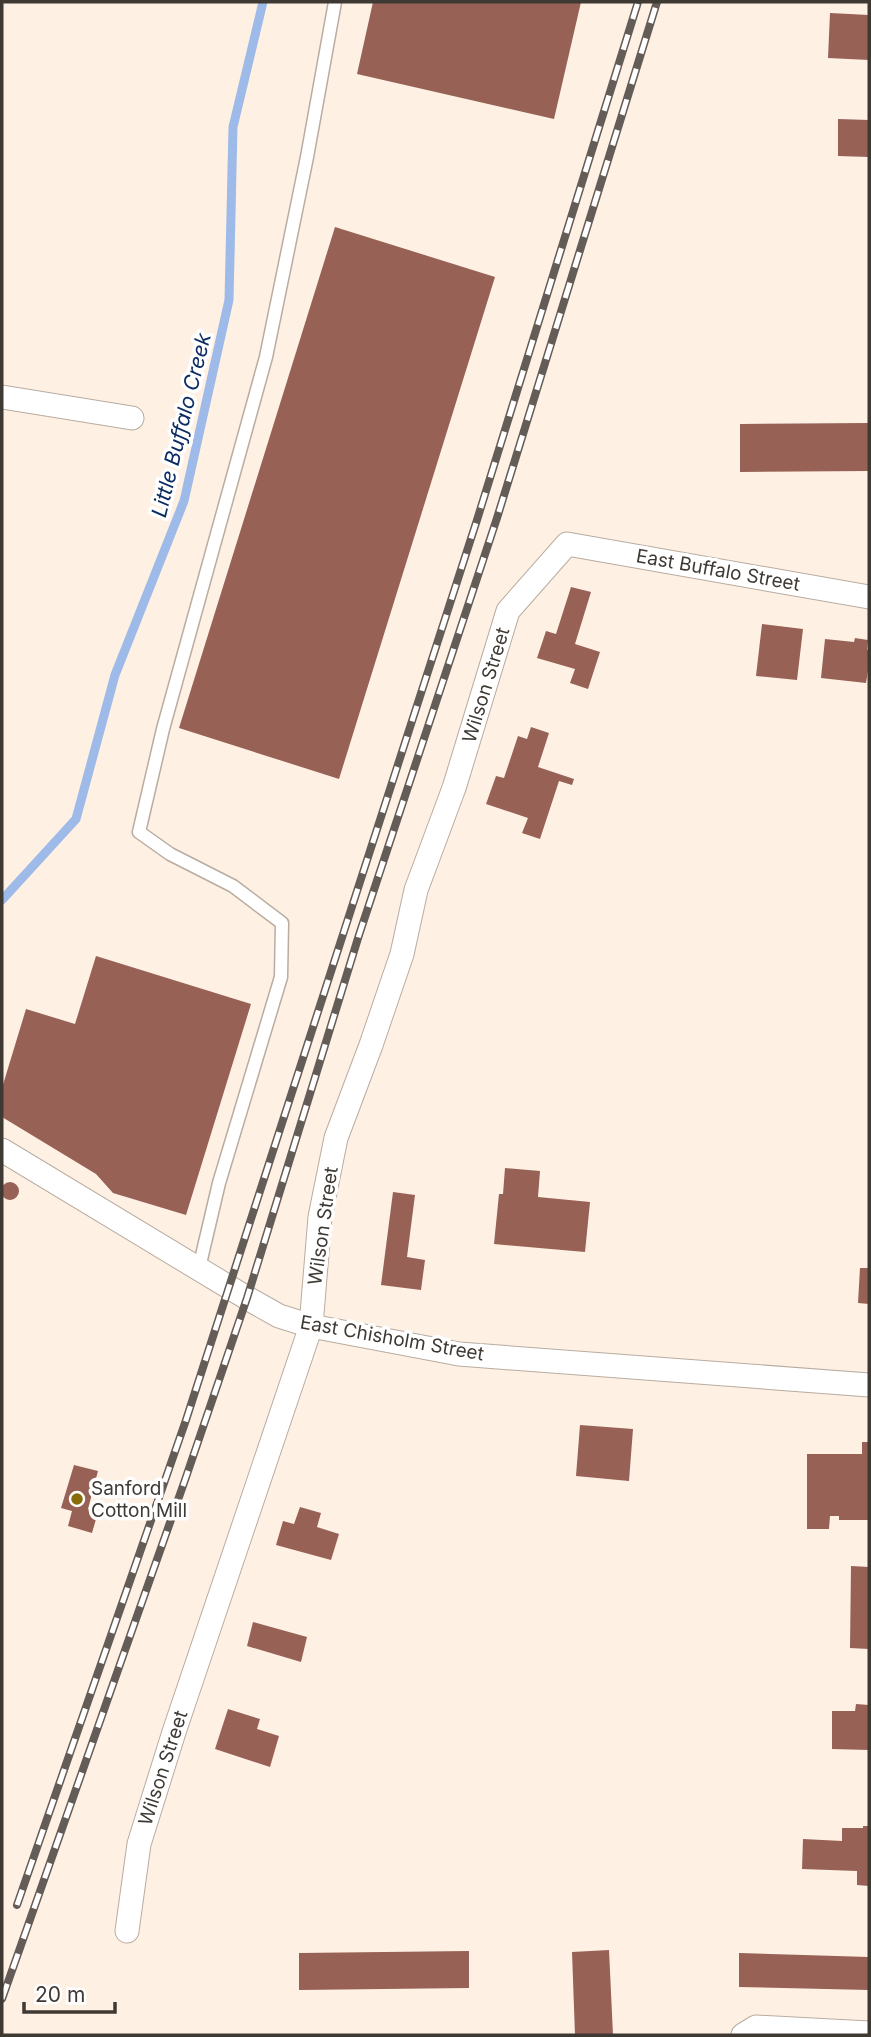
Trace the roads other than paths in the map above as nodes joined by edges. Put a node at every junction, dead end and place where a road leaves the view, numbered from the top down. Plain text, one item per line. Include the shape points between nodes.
1 (335, 2) edge
2 (2, 397) edge
3 (132, 418) dead end
4 (567, 544) joint
5 (869, 597) edge
6 (2, 1150) edge
7 (199, 1269) junction
8 (311, 1326) junction
9 (869, 1385) edge
10 (127, 1931) dead end
11 (869, 2033) edge
12 (743, 2035) edge

1 - 7 lane via 266,358 139,832 170,854 233,886 282,923 281,976 219,1183
2 - 3 street
4 - 5 street, East Buffalo Street
4 - 8 street, Wilson Street via 508,611 454,788 416,890 402,954 336,1138 320,1217
6 - 7 street, East Chisholm Street
7 - 8 street, East Chisholm Street via 279,1316
8 - 9 street, East Chisholm Street via 459,1354
8 - 10 street, Wilson Street via 139,1844
11 - 12 street via 756,2027

